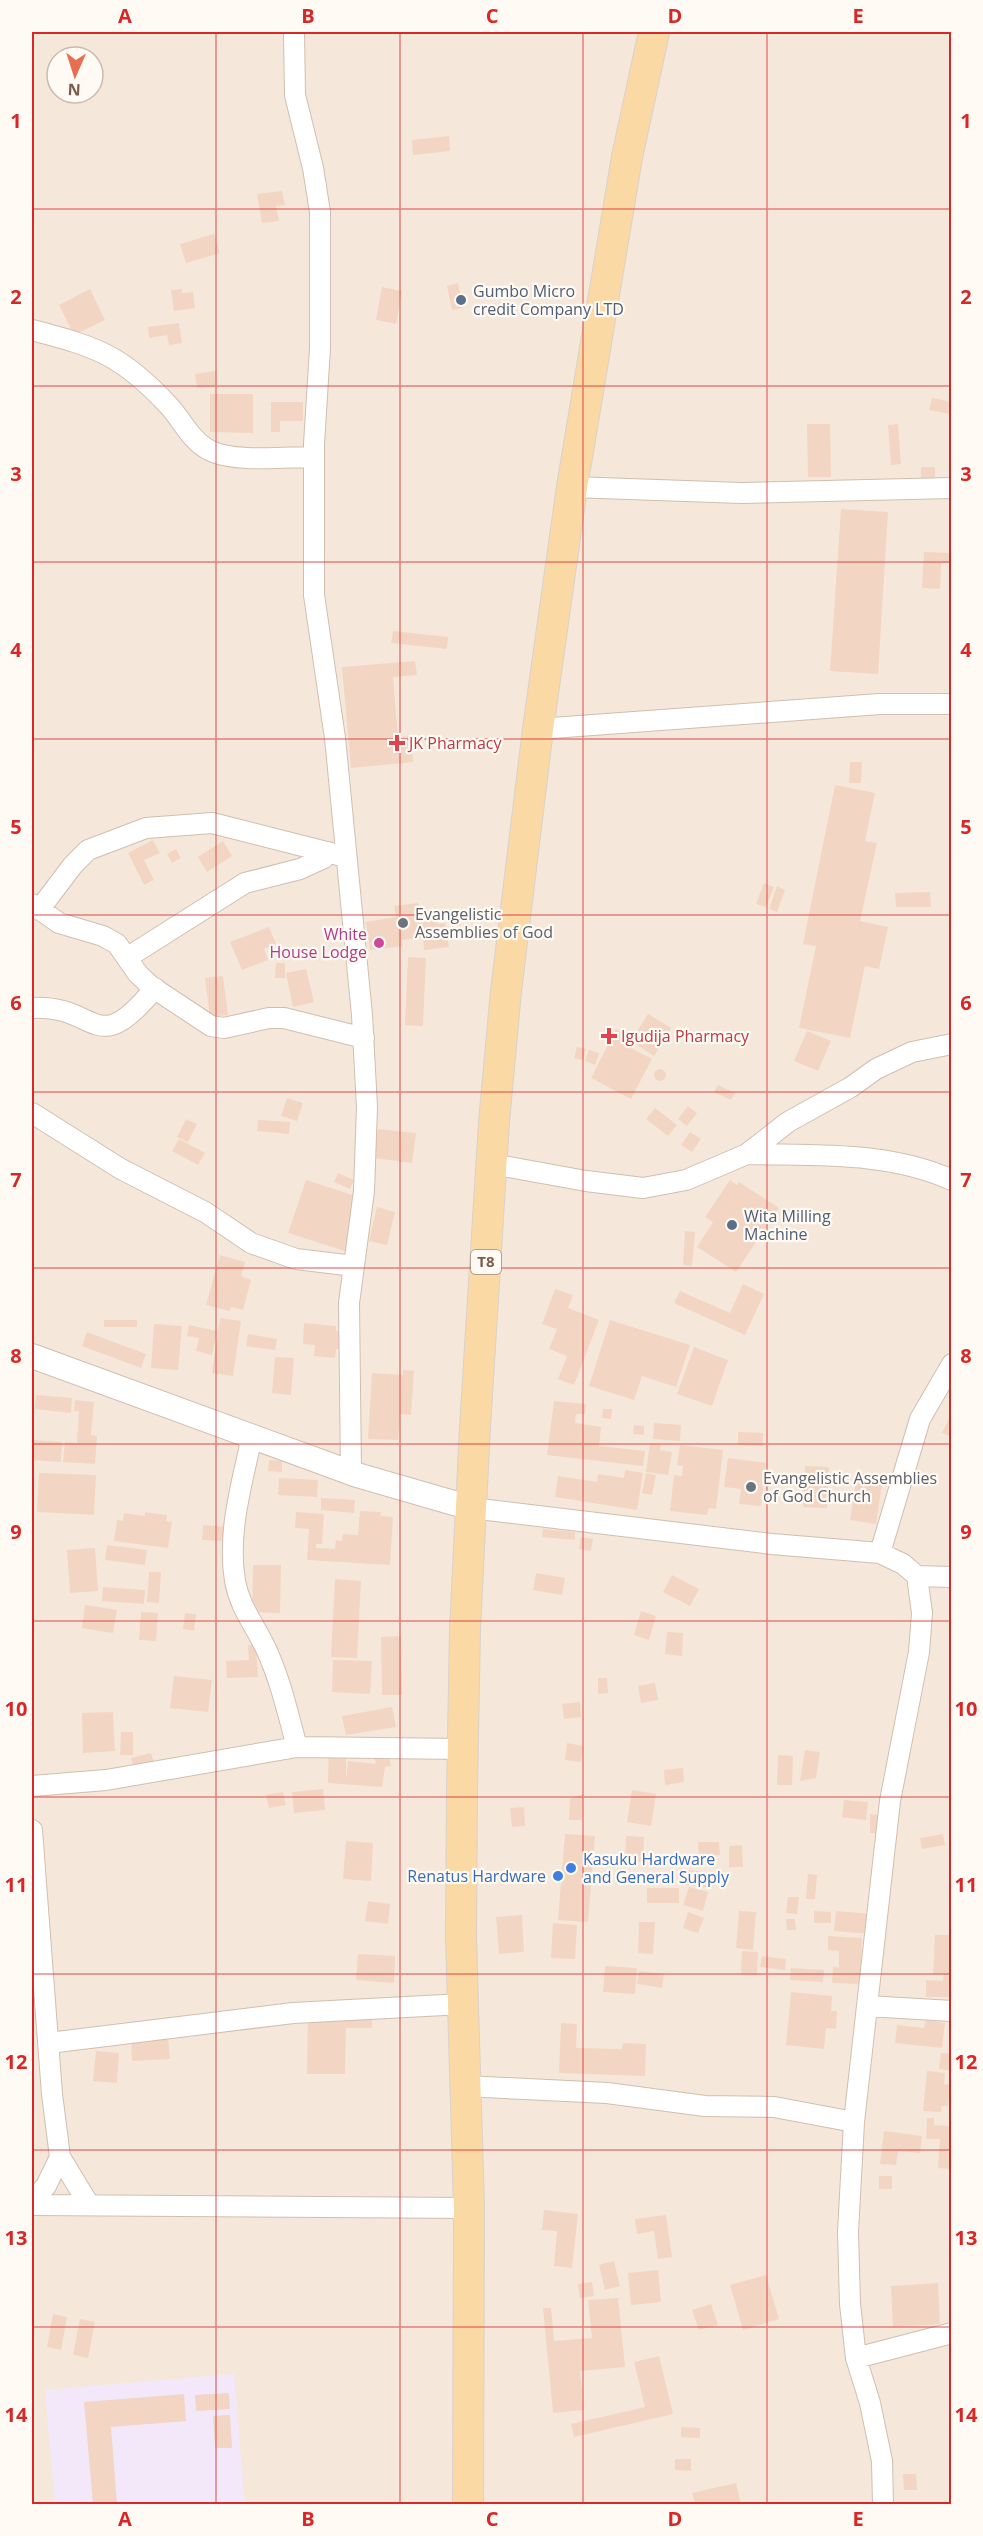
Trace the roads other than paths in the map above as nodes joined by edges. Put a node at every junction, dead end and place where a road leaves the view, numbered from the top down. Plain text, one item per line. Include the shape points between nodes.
1 (294, 32) edge
2 (654, 32) edge
3 (32, 330) edge
4 (314, 457) junction
5 (572, 487) junction
6 (951, 489) edge
7 (951, 704) edge
8 (538, 729) junction
9 (337, 854) junction
10 (35, 907) edge
11 (128, 957) junction
12 (154, 988) junction
13 (32, 1008) edge
14 (364, 1038) junction
15 (951, 1044) edge
16 (32, 1113) edge
17 (747, 1154) junction
18 (492, 1164) junction
19 (951, 1180) edge
20 (354, 1266) junction
21 (32, 1356) edge
22 (951, 1365) edge
23 (252, 1436) junction
24 (351, 1472) junction
25 (471, 1508) junction
26 (880, 1552) junction
27 (917, 1576) junction
28 (951, 1577) edge
29 (297, 1747) junction
30 (463, 1749) junction
31 (32, 1786) edge
32 (32, 1830) edge
33 (35, 1920) edge
34 (463, 2004) junction
35 (867, 2006) junction
36 (951, 2011) edge
37 (49, 2043) junction
38 (465, 2086) junction
39 (854, 2122) junction
40 (60, 2157) junction
41 (32, 2203) edge
42 (88, 2204) junction
43 (469, 2208) junction
44 (951, 2333) edge
45 (856, 2358) junction
46 (468, 2505) edge
47 (884, 2505) edge

1 - 4 street via 295,95 320,212 320,348
2 - 5 main road, T8 via 627,156
3 - 4 street via 89,346 135,371 208,450 235,456
4 - 9 street via 314,595 335,738
5 - 6 street via 742,493
5 - 8 main road, T8
7 - 8 street via 880,704
8 - 18 main road, T8 via 506,991
9 - 10 street via 212,823 146,828 88,850
9 - 11 street via 300,869 245,883
9 - 14 street
10 - 11 street via 59,923 103,936
11 - 12 street via 138,974
12 - 13 street via 120,1024 108,1027 95,1026 65,1011
12 - 14 street via 211,1026 224,1028 284,1018
14 - 20 street via 364,1191
15 - 17 street via 912,1052 876,1069 788,1122
16 - 20 street via 121,1169 205,1212 251,1243 296,1259
17 - 18 street via 686,1180 643,1188 586,1182
17 - 19 street via 874,1158 904,1163
18 - 25 main road, T8
20 - 24 street via 349,1304
21 - 23 street
22 - 26 street via 920,1419
23 - 24 street
23 - 29 street via 232,1532 235,1580 241,1605 279,1679
24 - 25 street
25 - 26 street via 772,1544
25 - 30 main road, T8
26 - 27 street
27 - 28 street
27 - 35 street via 922,1613 919,1652 890,1801
29 - 30 street
29 - 31 street via 106,1780
30 - 34 main road, T8
32 - 33 street
33 - 37 street
34 - 37 street via 292,2013
34 - 38 main road, T8
35 - 36 street
35 - 39 street
37 - 40 street
38 - 39 street via 607,2093 705,2106 774,2107
38 - 43 main road, T8
39 - 45 street via 848,2232
40 - 41 street via 46,2186
40 - 42 street
41 - 42 street
42 - 43 street
43 - 46 main road, T8
44 - 45 street
45 - 47 street via 882,2461

